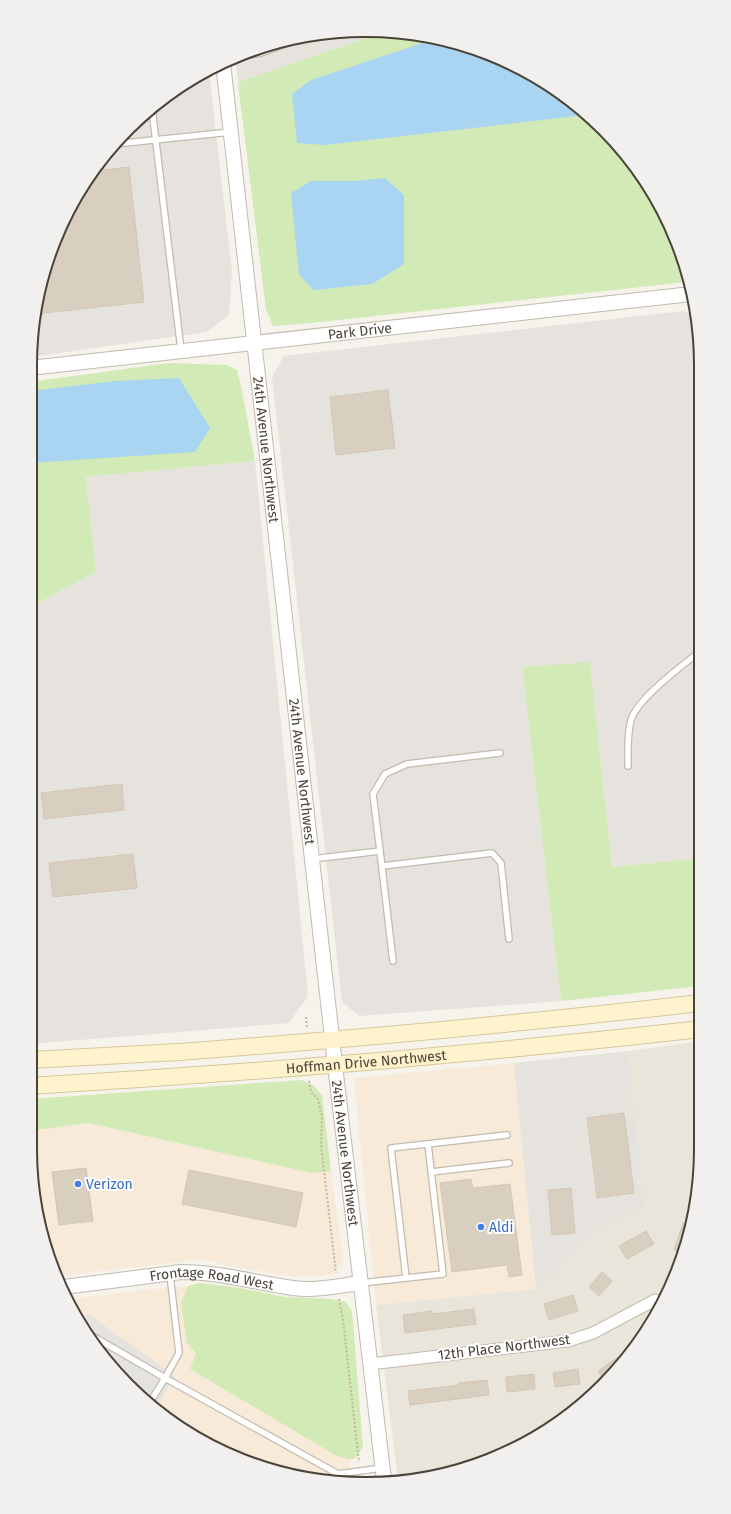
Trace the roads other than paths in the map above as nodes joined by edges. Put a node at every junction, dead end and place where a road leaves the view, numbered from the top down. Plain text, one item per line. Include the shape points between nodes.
1 (224, 69) edge
2 (153, 116) edge
3 (231, 132) junction
4 (156, 139) junction
5 (124, 143) edge
6 (686, 294) edge
7 (254, 342) junction
8 (181, 350) junction
9 (37, 367) edge
10 (694, 656) edge
11 (500, 753) dead end
12 (628, 766) dead end
13 (380, 851) junction
14 (312, 859) junction
15 (382, 866) junction
16 (509, 939) dead end
17 (393, 961) dead end
18 (694, 1004) edge
19 (694, 1030) edge
20 (332, 1039) junction
21 (37, 1060) edge
22 (335, 1065) junction
23 (37, 1086) edge
24 (507, 1135) dead end
25 (428, 1144) junction
26 (509, 1163) dead end
27 (431, 1172) junction
28 (170, 1274) junction
29 (406, 1278) junction
30 (360, 1283) junction
31 (68, 1287) edge
32 (655, 1300) dead end
33 (98, 1340) edge
34 (370, 1364) junction
35 (165, 1378) junction
36 (153, 1398) edge
37 (383, 1474) edge
38 (334, 1475) edge
39 (339, 1475) edge

1 - 3 street, 24th Avenue Northwest
2 - 4 lane
3 - 4 lane
3 - 7 street, 24th Avenue Northwest
4 - 5 lane
4 - 8 lane
6 - 7 street, Park Drive
7 - 8 street, Park Drive
7 - 14 street, 24th Avenue Northwest
8 - 9 street, Park Drive
10 - 12 lane via 647,696 632,718 628,737
11 - 13 lane via 407,764 385,774 373,794
13 - 14 lane
13 - 15 lane
14 - 20 street, 24th Avenue Northwest
15 - 16 lane via 492,853 501,863
15 - 17 lane
18 - 20 main road, Hoffman Drive Northwest
19 - 22 main road, Hoffman Drive Northwest
20 - 21 main road, Hoffman Drive Northwest via 177,1052
20 - 22 street, 24th Avenue Northwest
22 - 23 main road, Hoffman Drive Northwest
22 - 30 street, 24th Avenue Northwest
24 - 25 lane
25 - 27 lane
25 - 29 lane via 391,1148
26 - 27 lane
27 - 29 lane via 443,1274
28 - 30 street, Frontage Road West via 216,1274 293,1288 320,1289
28 - 31 street, Frontage Road West
28 - 35 lane via 180,1353
29 - 30 lane
30 - 34 street, 24th Avenue Northwest
32 - 34 street, 12th Place Northwest via 593,1333 568,1341
33 - 35 lane
34 - 37 street, 24th Avenue Northwest
35 - 36 lane
35 - 38 lane
37 - 39 lane via 360,1471

